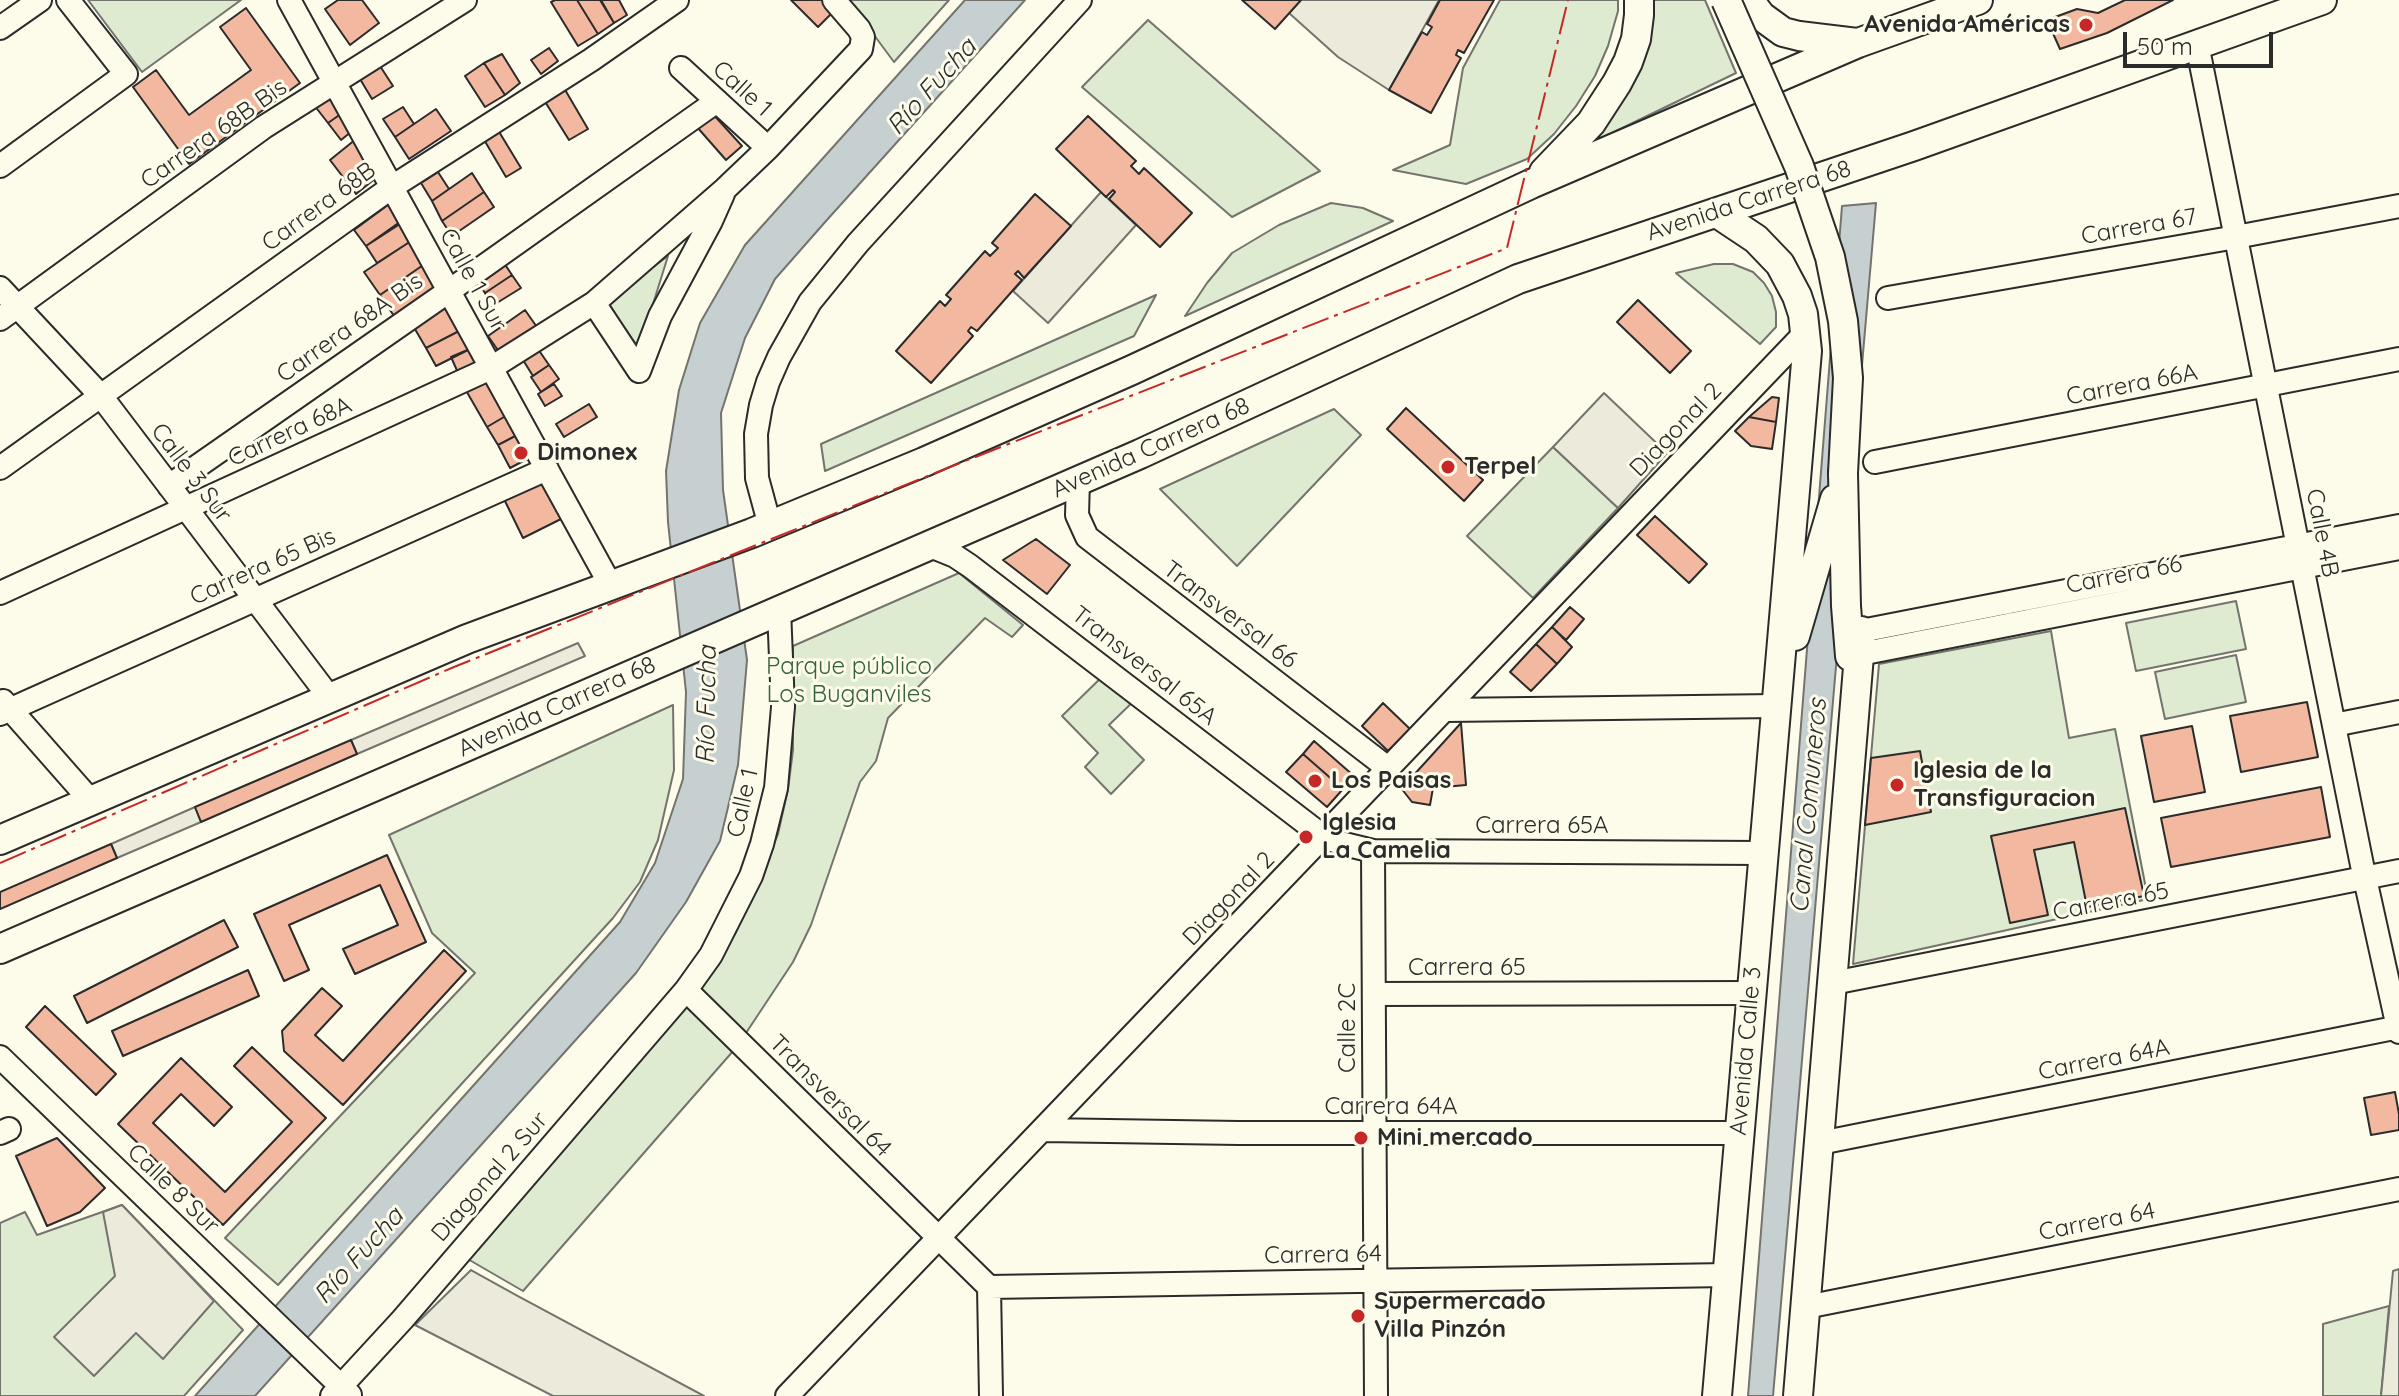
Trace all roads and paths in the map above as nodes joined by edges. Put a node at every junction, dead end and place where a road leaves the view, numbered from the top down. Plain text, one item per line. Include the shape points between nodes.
1 (40, 0) edge
2 (68, 0) edge
3 (289, 0) edge
4 (465, 0) edge
5 (677, 0) edge
6 (834, 0) edge
7 (1080, 0) edge
8 (1639, 0) edge
9 (1726, 0) edge
10 (1749, 0) edge
11 (1978, 0) edge
12 (2322, 0) edge
13 (0, 28) edge
14 (1858, 43) junction
15 (2197, 44) junction
16 (681, 68) dead end
17 (335, 84) junction
18 (717, 101) junction
19 (768, 148) junction
20 (0, 166) edge
21 (1531, 184) junction
22 (392, 187) junction
23 (725, 189) junction
24 (2399, 206) edge
25 (1717, 213) junction
26 (2236, 237) junction
27 (0, 288) edge
28 (449, 291) junction
29 (1888, 298) dead end
30 (594, 303) junction
31 (9, 313) edge
32 (1806, 332) junction
33 (2399, 359) edge
34 (491, 368) junction
35 (2265, 385) junction
36 (101, 396) junction
37 (1875, 462) dead end
38 (0, 468) edge
39 (547, 469) junction
40 (1843, 473) junction
41 (1078, 480) junction
42 (169, 486) junction
43 (186, 508) junction
44 (2399, 526) edge
45 (761, 530) junction
46 (928, 545) junction
47 (2399, 548) edge
48 (2300, 556) junction
49 (611, 586) junction
50 (0, 593) edge
51 (255, 599) junction
52 (779, 609) junction
53 (1861, 642) joint
54 (330, 698) junction
55 (4, 706) edge
56 (1776, 706) junction
57 (1446, 710) junction
58 (2399, 712) edge
59 (1855, 716) junction
60 (2334, 725) junction
61 (1389, 769) junction
62 (91, 801) junction
63 (1324, 837) junction
64 (0, 840) edge
65 (1373, 851) junction
66 (1763, 853) junction
67 (2399, 871) edge
68 (2365, 878) junction
69 (0, 949) edge
70 (1833, 983) junction
71 (686, 990) junction
72 (1751, 993) junction
73 (1374, 994) junction
74 (2399, 1028) edge
75 (0, 1057) edge
76 (1043, 1130) junction
77 (1375, 1133) junction
78 (1739, 1133) junction
79 (1820, 1143) junction
80 (2399, 1189) edge
81 (938, 1239) junction
82 (1727, 1275) junction
83 (1376, 1280) junction
84 (989, 1287) junction
85 (1806, 1307) junction
86 (341, 1393) edge
87 (787, 1396) edge
88 (991, 1396) edge
89 (1376, 1396) edge
90 (1717, 1396) edge
91 (1798, 1396) edge

1 - 13 street
2 - 20 street via 126,74
3 - 17 street, Calle 1 Sur
4 - 17 street, Carrera 68B Bis
5 - 22 street, Carrera 68B
6 - 19 street via 859,29 861,49
7 - 45 street via 810,302 779,357 761,405 756,434
8 - 21 main road via 1636,39 1606,103
9 - 40 main road, Avenida Calle 3, bridge via 1799,166 1830,257 1848,378
10 - 14 main road via 1783,32
11 - 14 main road
12 - 15 main road, Avenida Carrera 68
14 - 21 main road
15 - 25 main road, Avenida Carrera 68
15 - 26 street, Calle 4B
16 - 18 street, Calle 1
17 - 22 street, Calle 1 Sur
17 - 31 street, Carrera 68B Bis via 264,127
18 - 19 street, Calle 1
18 - 28 street, Carrera 68A Bis
19 - 23 street
21 - 45 main road via 1132,370
22 - 28 street, Calle 1 Sur
22 - 36 street, Carrera 68B
23 - 30 street, Carrera 68A
23 - 30 street via 660,316 639,371
24 - 26 street, Carrera 67
25 - 32 main road, Avenida Calle 3 via 1756,239 1780,264 1797,296
25 - 41 main road, Avenida Carrera 68 via 1518,279
26 - 29 street, Carrera 67
26 - 35 street, Calle 4B
27 - 31 street, Calle 3 Sur
28 - 34 street, Calle 1 Sur
28 - 42 street, Carrera 68A Bis
30 - 34 street, Carrera 68A
31 - 36 street, Calle 3 Sur
32 - 56 main road, Avenida Calle 3
32 - 57 street, Diagonal 2
33 - 35 street, Carrera 66A
34 - 39 street, Calle 1 Sur
34 - 43 street, Carrera 68A
35 - 37 street, Carrera 66A
35 - 48 street, Calle 4B
36 - 38 street, Carrera 68B
36 - 42 street, Calle 3 Sur
39 - 49 street, Calle 1 Sur
39 - 51 street, Carrera 65 Bis
40 - 56 main road, Avenida Calle 3
40 - 59 main road, Avenida Calle 3
41 - 46 main road, Avenida Carrera 68
41 - 61 street, Transversal 66 via 1077,515 1087,537
42 - 43 street, Calle 3 Sur
43 - 50 street, Carrera 68A
43 - 51 street, Calle 3 Sur
44 - 48 street, Carrera 66
45 - 49 main road
46 - 52 main road, Avenida Carrera 68
46 - 63 street, Transversal 65A via 970,566
47 - 48 street, Carrera 66
48 - 53 street, Carrera 66
48 - 60 street, Calle 4B
49 - 54 main road via 467,639
51 - 54 street, Calle 3 Sur
51 - 55 street, Carrera 65 Bis
52 - 69 main road, Avenida Carrera 68
52 - 71 street, Calle 1 via 783,707 771,812 730,921
53 - 59 main road, Avenida Calle 3
54 - 62 main road
55 - 62 street
56 - 57 street
56 - 66 main road, Avenida Calle 3
57 - 61 street, Diagonal 2
58 - 60 street
59 - 70 main road, Avenida Calle 3
60 - 68 street, Calle 4B
61 - 63 street, Diagonal 2
62 - 64 main road
63 - 65 street, Carrera 65A
63 - 76 street, Diagonal 2
65 - 66 street, Carrera 65A
65 - 73 street, Calle 2C
66 - 72 main road, Avenida Calle 3
67 - 68 street, Carrera 65
68 - 70 street, Carrera 65
68 - 74 street, Calle 4B
70 - 79 main road, Avenida Calle 3
71 - 81 street, Transversal 64
71 - 86 street, Diagonal 2 Sur
72 - 73 street, Carrera 65
72 - 78 main road, Avenida Calle 3
73 - 77 street, Calle 2C
74 - 79 street, Carrera 64A
75 - 86 street, Calle 8 Sur
76 - 77 street, Carrera 64A
76 - 81 street, Diagonal 2
77 - 78 street, Carrera 64A
77 - 83 street, Calle 2C
78 - 82 main road, Avenida Calle 3
79 - 85 main road, Avenida Calle 3
80 - 85 street, Carrera 64
81 - 84 street
81 - 87 street, Diagonal 2
82 - 83 street, Carrera 64
82 - 90 main road, Avenida Calle 3
83 - 84 street, Carrera 64
83 - 89 street, Calle 2C
84 - 88 street
85 - 91 main road, Avenida Calle 3

